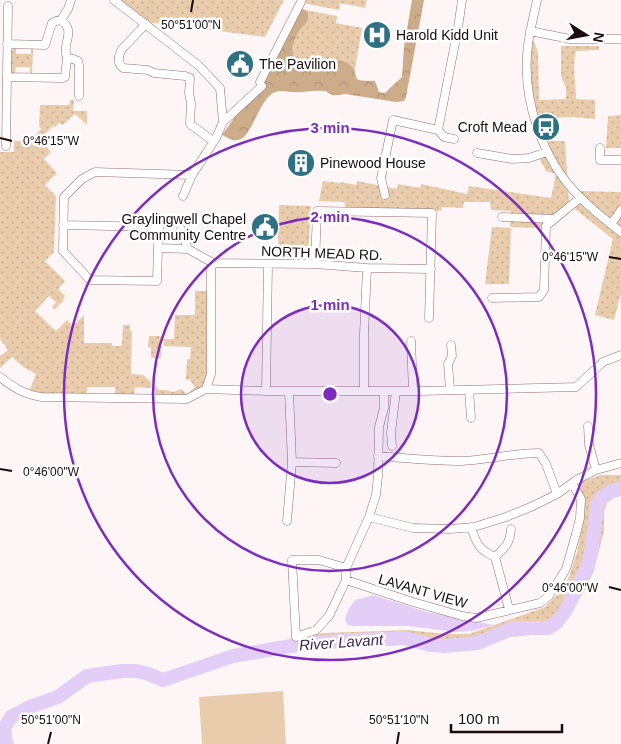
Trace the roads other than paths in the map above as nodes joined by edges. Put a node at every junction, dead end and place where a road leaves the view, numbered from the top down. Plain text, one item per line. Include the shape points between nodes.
1 (71, 0) edge
2 (114, 0) edge
3 (302, 0) edge
4 (462, 0) edge
5 (537, 0) edge
6 (8, 6) dead end
7 (61, 20) junction
8 (146, 24) junction
9 (530, 31) junction
10 (621, 39) edge
11 (7, 44) junction
12 (67, 58) junction
13 (7, 77) junction
14 (79, 96) dead end
15 (223, 122) junction
16 (438, 130) junction
17 (454, 139) dead end
18 (213, 141) junction
19 (6, 146) dead end
20 (600, 148) dead end
21 (547, 152) junction
22 (477, 153) dead end
23 (621, 160) edge
24 (192, 175) junction
25 (182, 196) dead end
26 (580, 198) junction
27 (621, 210) edge
28 (386, 212) junction
29 (502, 217) dead end
30 (554, 219) junction
31 (611, 224) junction
32 (63, 225) junction
33 (181, 229) dead end
34 (621, 232) edge
35 (158, 248) junction
36 (188, 249) junction
37 (213, 263) junction
38 (268, 264) junction
39 (315, 264) junction
40 (367, 268) junction
41 (431, 269) junction
42 (492, 298) dead end
43 (429, 318) dead end
44 (412, 341) dead end
45 (451, 345) dead end
46 (621, 355) edge
47 (0, 377) edge
48 (206, 389) junction
49 (450, 390) junction
50 (469, 390) junction
51 (266, 391) junction
52 (289, 391) junction
53 (364, 391) junction
54 (384, 391) junction
55 (396, 391) junction
56 (413, 391) junction
57 (471, 418) dead end
58 (588, 426) dead end
59 (392, 446) dead end
60 (378, 456) junction
61 (292, 462) junction
62 (336, 463) dead end
63 (621, 463) edge
64 (596, 470) junction
65 (572, 483) junction
66 (557, 494) junction
67 (368, 517) junction
68 (287, 521) dead end
69 (471, 527) junction
70 (511, 529) dead end
71 (495, 557) junction
72 (346, 568) junction
73 (346, 580) junction
74 (509, 610) junction

1 - 7 street
2 - 8 street
3 - 15 street via 260,82 262,86
4 - 16 street
5 - 9 street
6 - 11 street
7 - 11 street via 52,23 48,45
7 - 12 street via 68,26
8 - 15 street via 198,65 220,88
8 - 18 street via 119,53 121,67 190,78 190,124
9 - 10 street via 570,39
9 - 21 street via 527,78 531,108
11 - 13 street
12 - 13 street via 63,78
12 - 14 street via 78,61
13 - 19 street
15 - 18 street
16 - 17 street via 444,137
16 - 28 street via 394,120 382,178
18 - 24 street
20 - 23 street via 600,160
21 - 22 street via 512,159
21 - 26 street
24 - 25 street
24 - 32 street via 95,172 82,179 64,197
26 - 30 street
26 - 31 street
27 - 31 street
28 - 39 street via 317,211
28 - 41 street via 432,213
29 - 30 street
30 - 42 street via 546,226 544,290 540,297
31 - 34 street
32 - 35 street via 158,227
32 - 35 street via 63,251 90,280 157,281
33 - 36 street
35 - 36 street
36 - 37 street
37 - 38 street, NORTH MEAD RD.
37 - 48 street via 211,374
38 - 39 street, NORTH MEAD RD.
38 - 51 street
39 - 40 street, NORTH MEAD RD.
40 - 41 street, NORTH MEAD RD.
40 - 53 street
41 - 43 street
44 - 56 street
45 - 49 street via 452,356 448,364
46 - 50 street via 603,362 576,387
47 - 48 street via 11,386 41,397 187,399
48 - 51 street
49 - 50 street
49 - 56 street
50 - 57 street
51 - 52 street
52 - 53 street
52 - 61 street
53 - 54 street
54 - 55 street
54 - 60 street
55 - 56 street
55 - 59 street
58 - 64 street
60 - 66 street via 462,461 539,453
60 - 67 street via 376,495
61 - 62 street
61 - 68 street
63 - 64 street
64 - 65 street
65 - 66 street
65 - 74 street, LAVANT VIEW via 581,499 580,518 566,569 550,596
66 - 69 street via 506,517
67 - 69 street via 412,528
67 - 72 street
69 - 71 street via 480,549
70 - 71 street via 509,541
71 - 74 street
72 - 73 street
72 - 73 street via 319,560 292,560 296,637 316,630 329,616
73 - 74 street, LAVANT VIEW via 462,616 476,618

